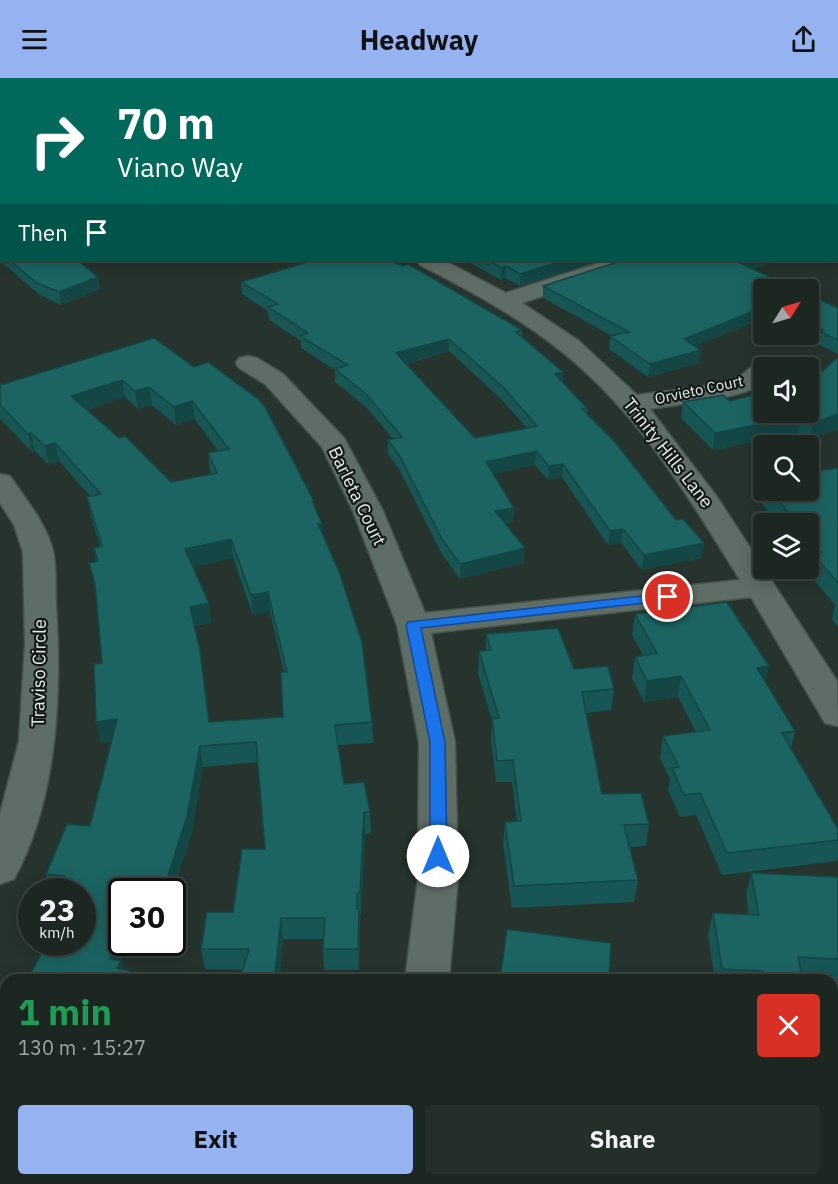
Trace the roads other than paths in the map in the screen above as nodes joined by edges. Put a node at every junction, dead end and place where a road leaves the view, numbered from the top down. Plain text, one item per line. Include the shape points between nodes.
1 (430, 261) edge
2 (624, 261) edge
3 (506, 301) junction
4 (248, 363) dead end
5 (753, 377) edge
6 (631, 404) junction
7 (0, 482) edge
8 (760, 587) junction
9 (413, 625) junction
10 (838, 714) edge
11 (0, 868) edge
12 (428, 974) edge

1 - 3 street, Trinity Hills Lane
2 - 3 street
3 - 6 street, Trinity Hills Lane via 590,363
4 - 9 street, Barleta Court via 274,379 334,444 368,511
5 - 6 street, Orvieto Court via 713,391
6 - 8 street, Trinity Hills Lane via 698,487
7 - 11 street, Traviso Circle via 29,525 38,552 42,644 37,741 14,836
8 - 9 street
8 - 10 street, Trinity Hills Lane via 812,664
9 - 12 street, Barleta Court via 437,742 438,878

